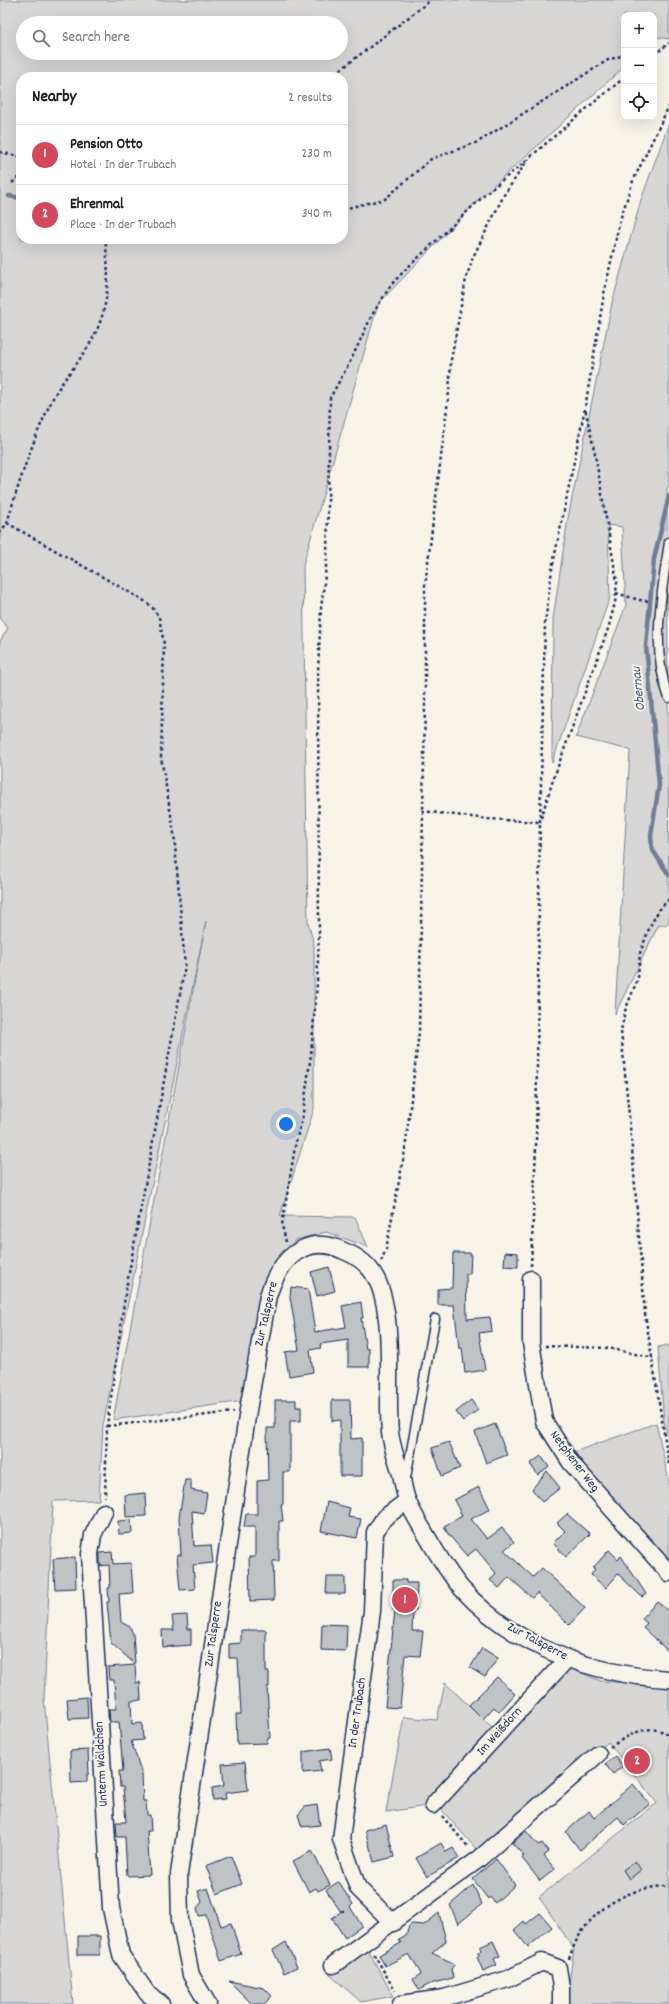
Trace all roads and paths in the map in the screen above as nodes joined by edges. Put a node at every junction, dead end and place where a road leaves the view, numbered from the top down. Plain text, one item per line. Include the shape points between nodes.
1 (431, 0) edge
2 (669, 43) edge
3 (661, 49) junction
4 (657, 50) edge
5 (657, 52) edge
6 (621, 56) edge
7 (337, 72) edge
8 (621, 80) edge
9 (669, 106) edge
10 (0, 152) edge
11 (16, 156) edge
12 (530, 158) junction
13 (16, 179) edge
14 (12, 183) dead end
15 (348, 208) edge
16 (106, 244) edge
17 (585, 408) junction
18 (7, 523) junction
19 (0, 534) edge
20 (669, 542) edge
21 (616, 593) junction
22 (639, 600) dead end
23 (669, 698) edge
24 (422, 811) junction
25 (540, 822) junction
26 (669, 900) edge
27 (295, 1253) junction
28 (376, 1278) junction
29 (530, 1279) joint
30 (435, 1319) dead end
31 (531, 1345) junction
32 (653, 1358) junction
33 (220, 1414) dead end
34 (107, 1426) junction
35 (669, 1465) edge
36 (406, 1494) junction
37 (104, 1512) joint
38 (669, 1573) edge
39 (567, 1659) junction
40 (669, 1679) edge
41 (669, 1735) edge
42 (598, 1754) joint
43 (433, 1806) joint
44 (479, 1859) junction
45 (669, 1886) edge
46 (393, 1923) junction
47 (367, 1942) junction
48 (568, 1961) dead end
49 (333, 1965) dead end
50 (161, 2004) edge
51 (208, 2004) edge
52 (402, 2004) edge
53 (561, 2004) edge

1 - 7 path
2 - 3 path
3 - 4 path
3 - 5 path
6 - 15 path via 608,60 478,142 431,159 385,199
8 - 12 path
9 - 17 path via 633,181 620,220 604,294
10 - 11 path
12 - 24 path via 504,195 473,257 466,279 452,352 425,586
12 - 27 path via 488,192 391,285 372,315 330,398 327,558 318,670 318,977 302,1120 282,1225 286,1242
13 - 14 path
16 - 18 path via 109,286 99,327 90,345 53,399 34,444
17 - 21 path via 617,582
17 - 25 path via 552,569 545,624
18 - 19 path
18 - 34 path via 143,600 159,617 164,644 161,757 174,833 185,966 135,1234
20 - 23 lane via 659,648
21 - 22 path
21 - 25 path via 608,629
24 - 25 path
24 - 28 path via 419,1032 405,1150 386,1249
25 - 29 path via 536,1139
26 - 32 path via 659,910 650,926 640,954 638,978 620,1031 634,1164 645,1314
27 - 28 street, Zur Talsperre via 304,1247 314,1245 340,1249 354,1255
27 - 51 street, Zur Talsperre via 279,1270 268,1296 248,1410 179,1874 180,1920 191,1975
28 - 36 street, Zur Talsperre via 383,1297 388,1334 390,1434
29 - 31 street, Netphener Weg
30 - 36 lane
31 - 32 path via 608,1348
31 - 38 street, Netphener Weg via 544,1421 571,1463
32 - 35 path
33 - 34 path
34 - 37 path
36 - 39 street, Zur Talsperre via 438,1555 462,1589 494,1618
36 - 46 street, In der Trubach via 375,1532 372,1612 341,1839 358,1888
37 - 50 street, Unterm Wäldchen via 93,1535 90,1554 111,1908 121,1955 148,1993
39 - 40 street, Zur Talsperre via 639,1678
39 - 43 street, Im Weißdorn
41 - 42 path via 660,1730 647,1728
42 - 44 street
43 - 44 path
44 - 46 street
45 - 48 path via 636,1890 597,1913 576,1941
46 - 47 street
47 - 49 street
47 - 52 path
52 - 53 street via 444,1998 508,1979 542,1962 558,1968

